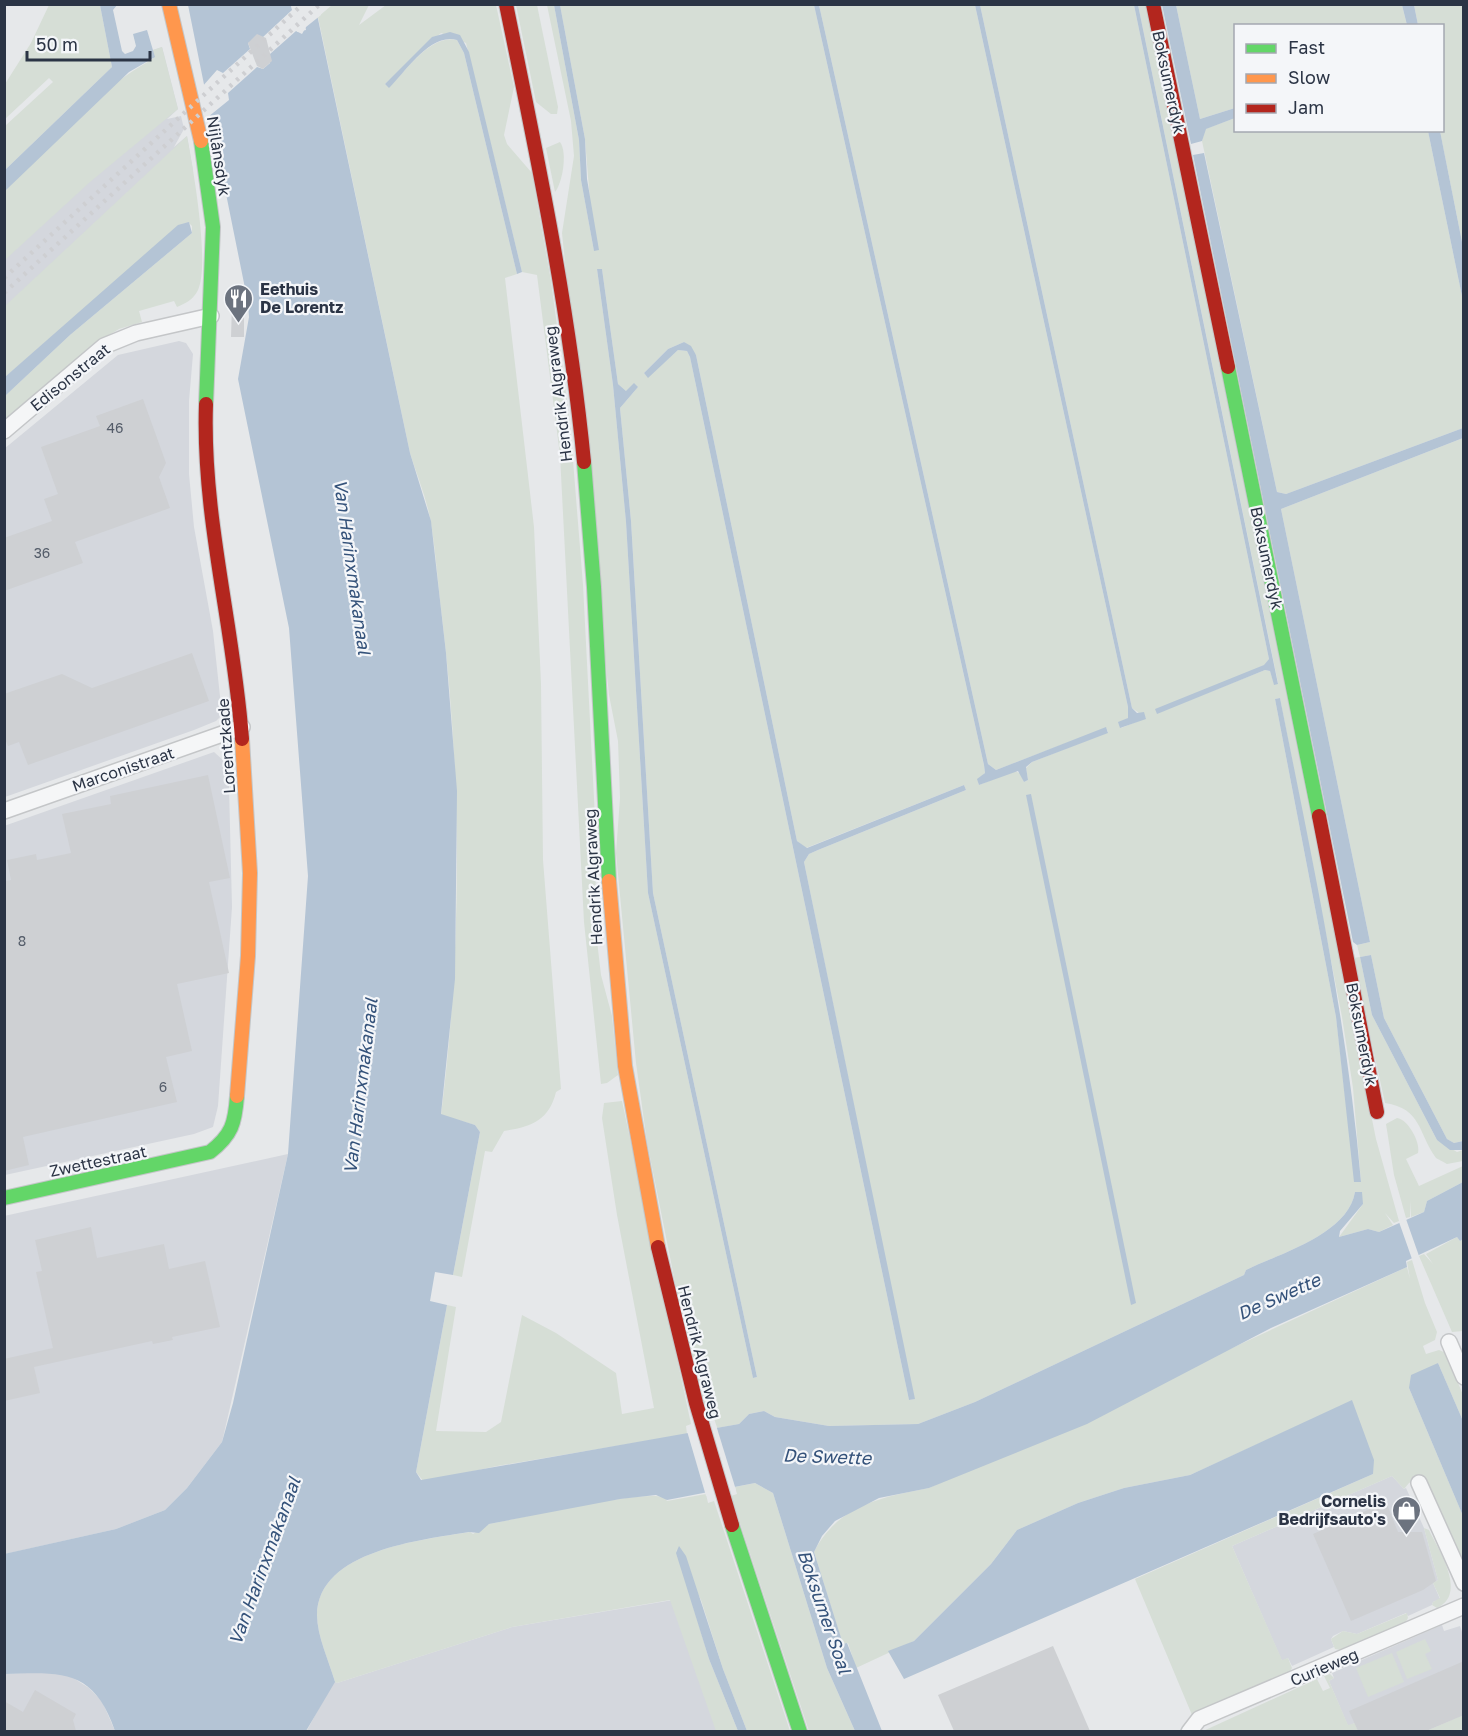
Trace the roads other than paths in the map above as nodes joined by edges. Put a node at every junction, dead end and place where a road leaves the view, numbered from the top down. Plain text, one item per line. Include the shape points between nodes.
1 (169, 4) edge
2 (506, 4) edge
3 (1153, 4) edge
4 (211, 316) junction
5 (4, 431) edge
6 (242, 727) junction
7 (4, 812) edge
8 (1377, 1112) dead end
9 (199, 1156) joint
10 (4, 1198) edge
11 (1449, 1342) dead end
12 (1464, 1377) edge
13 (1419, 1483) dead end
14 (1464, 1583) edge
15 (1464, 1606) edge
16 (800, 1731) edge
17 (1189, 1731) edge

1 - 4 street, Nijlânsdyk via 209,188 213,227
2 - 16 street, Hendrik Algraweg via 558,266 580,424 614,956 625,1064 652,1225 700,1422
3 - 8 street, Boksumerdyk
4 - 5 street, Edisonstraat via 136,333 104,346
4 - 6 street, Lorentzkade via 206,411 208,487
6 - 7 street, Marconistraat
6 - 9 street, Lorentzkade via 250,892 236,1115 227,1139
9 - 10 street, Zwettestraat
11 - 12 street
13 - 14 street
15 - 17 street, Curieweg via 1199,1719

